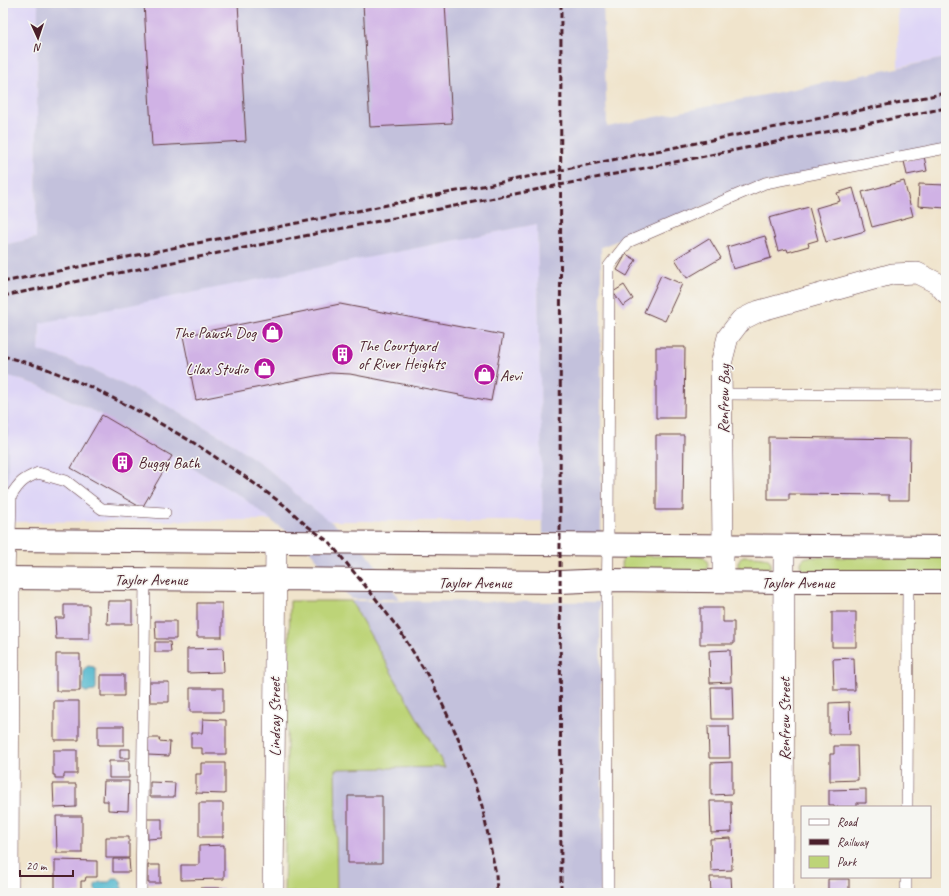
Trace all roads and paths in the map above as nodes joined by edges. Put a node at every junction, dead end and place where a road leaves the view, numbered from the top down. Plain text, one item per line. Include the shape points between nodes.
1 (946, 148) edge
2 (946, 293) edge
3 (722, 394) junction
4 (946, 395) edge
5 (165, 513) dead end
6 (6, 540) edge
7 (276, 542) junction
8 (608, 544) junction
9 (723, 545) junction
10 (784, 545) junction
11 (946, 547) edge
12 (6, 578) edge
13 (145, 579) junction
14 (275, 579) junction
15 (608, 580) junction
16 (723, 581) junction
17 (784, 582) junction
18 (908, 582) junction
19 (946, 582) edge
20 (907, 806) edge
21 (906, 878) edge
22 (8, 893) edge
23 (141, 893) edge
24 (274, 893) edge
25 (608, 893) edge
26 (783, 893) edge
27 (906, 893) edge

1 - 8 lane via 765,183 628,242 609,266
2 - 3 street, Renfrew Bay via 937,284 917,273 892,274 759,311 741,320 728,337 721,364
3 - 4 lane
3 - 9 street, Renfrew Bay
5 - 6 lane via 102,509 66,481 38,473 22,481 11,496
6 - 7 main road
6 - 12 lane
7 - 8 main road
7 - 14 street, Lindsay Street
8 - 9 main road
8 - 15 lane
9 - 10 main road
9 - 16 street, Renfrew Bay
10 - 11 main road
10 - 17 street, Renfrew Street
12 - 13 main road, Taylor Avenue
12 - 22 street
13 - 14 main road, Taylor Avenue
13 - 23 lane
14 - 15 main road, Taylor Avenue via 560,582
14 - 24 street, Lindsay Street
15 - 16 main road, Taylor Avenue
15 - 25 lane
16 - 17 main road, Taylor Avenue
17 - 18 main road, Taylor Avenue
17 - 26 street, Renfrew Street
18 - 19 main road, Taylor Avenue
18 - 20 lane
21 - 27 lane

